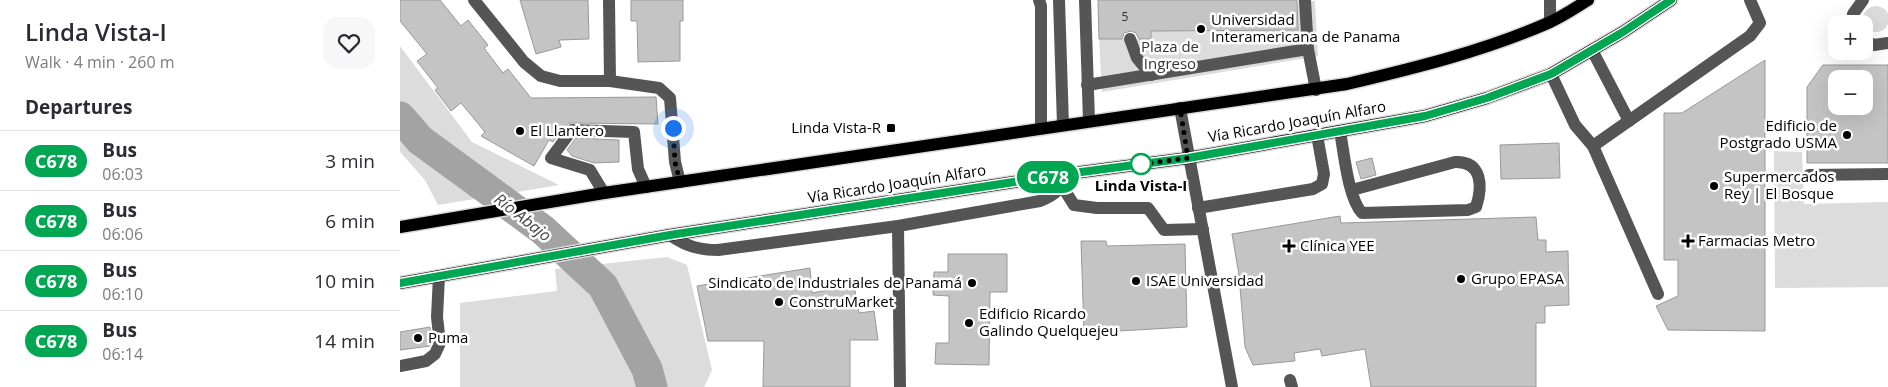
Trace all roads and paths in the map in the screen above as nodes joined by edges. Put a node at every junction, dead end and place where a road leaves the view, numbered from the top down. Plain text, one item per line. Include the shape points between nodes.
1 (474, 0) edge
2 (609, 0) edge
3 (1039, 0) edge
4 (1059, 0) edge
5 (1085, 0) edge
6 (1550, 0) edge
7 (1588, 0) edge
8 (1671, 0) edge
9 (1750, 0) edge
10 (1863, 0) edge
11 (1306, 1) dead end
12 (1853, 15) edge
13 (1550, 22) junction
14 (1130, 39) dead end
15 (1888, 43) edge
16 (1873, 44) edge
17 (1308, 49) junction
18 (1592, 50) junction
19 (1151, 74) junction
20 (1551, 74) junction
21 (610, 82) junction
22 (1087, 85) junction
23 (1316, 90) junction
24 (1180, 108) junction
25 (1089, 121) junction
26 (1629, 121) junction
27 (1063, 125) junction
28 (1041, 128) junction
29 (1340, 131) junction
30 (1317, 135) junction
31 (1593, 146) junction
32 (1188, 158) junction
33 (1888, 174) edge
34 (1809, 175) dead end
35 (1064, 180) junction
36 (680, 182) junction
37 (646, 187) junction
38 (1352, 190) junction
39 (604, 193) junction
40 (1198, 208) junction
41 (898, 226) junction
42 (402, 227) edge
43 (1203, 229) junction
44 (670, 235) junction
45 (439, 276) junction
46 (400, 283) edge
47 (1658, 294) dead end
48 (400, 366) edge
49 (900, 387) edge
50 (1232, 387) edge

1 - 21 street via 524,62 541,76 560,81
2 - 21 street
3 - 28 street
4 - 27 street
5 - 22 street
6 - 13 street
7 - 13 main road, Vía Ricardo Joaquín Alfaro
8 - 18 main road, Vía Ricardo Joaquín Alfaro
9 - 26 street via 1760,23 1750,36
10 - 12 street
11 - 17 street
13 - 23 main road, Vía Ricardo Joaquín Alfaro via 1492,45
14 - 19 street via 1137,58
15 - 16 street
17 - 19 street
17 - 23 street
18 - 20 main road, Vía Ricardo Joaquín Alfaro
18 - 26 street
19 - 22 street
20 - 29 main road, Vía Ricardo Joaquín Alfaro via 1487,98 1425,116
20 - 31 street via 1575,125
21 - 36 street via 659,88 670,98 675,162
22 - 25 street
23 - 24 main road, Vía Ricardo Joaquín Alfaro
24 - 25 main road, Vía Ricardo Joaquín Alfaro
24 - 32 street
25 - 27 main road, Vía Ricardo Joaquín Alfaro
26 - 31 street
27 - 28 main road, Vía Ricardo Joaquín Alfaro
28 - 36 main road, Vía Ricardo Joaquín Alfaro
29 - 30 main road, Vía Ricardo Joaquín Alfaro
29 - 38 street
30 - 32 main road, Vía Ricardo Joaquín Alfaro
30 - 40 street via 1324,174 1322,184 1313,189
31 - 47 street
32 - 35 main road, Vía Ricardo Joaquín Alfaro
32 - 40 street
33 - 34 street
35 - 41 street via 1053,196 1040,201
35 - 43 street via 1074,205 1148,208 1164,230
35 - 44 main road, Vía Ricardo Joaquín Alfaro
36 - 37 main road, Vía Ricardo Joaquín Alfaro
37 - 39 main road, Vía Ricardo Joaquín Alfaro
37 - 39 street via 638,169 634,132 572,130 551,158 590,170
38 - 38 street via 1356,207 1362,213 1372,215 1468,210 1476,207 1479,198 1478,173 1473,165 1464,162
39 - 42 main road, Vía Ricardo Joaquín Alfaro
40 - 43 street
41 - 44 street via 718,250 699,250
41 - 49 street
43 - 50 street
44 - 45 main road, Vía Ricardo Joaquín Alfaro
45 - 46 main road, Vía Ricardo Joaquín Alfaro
45 - 48 street via 437,317 440,343 435,354 426,361

